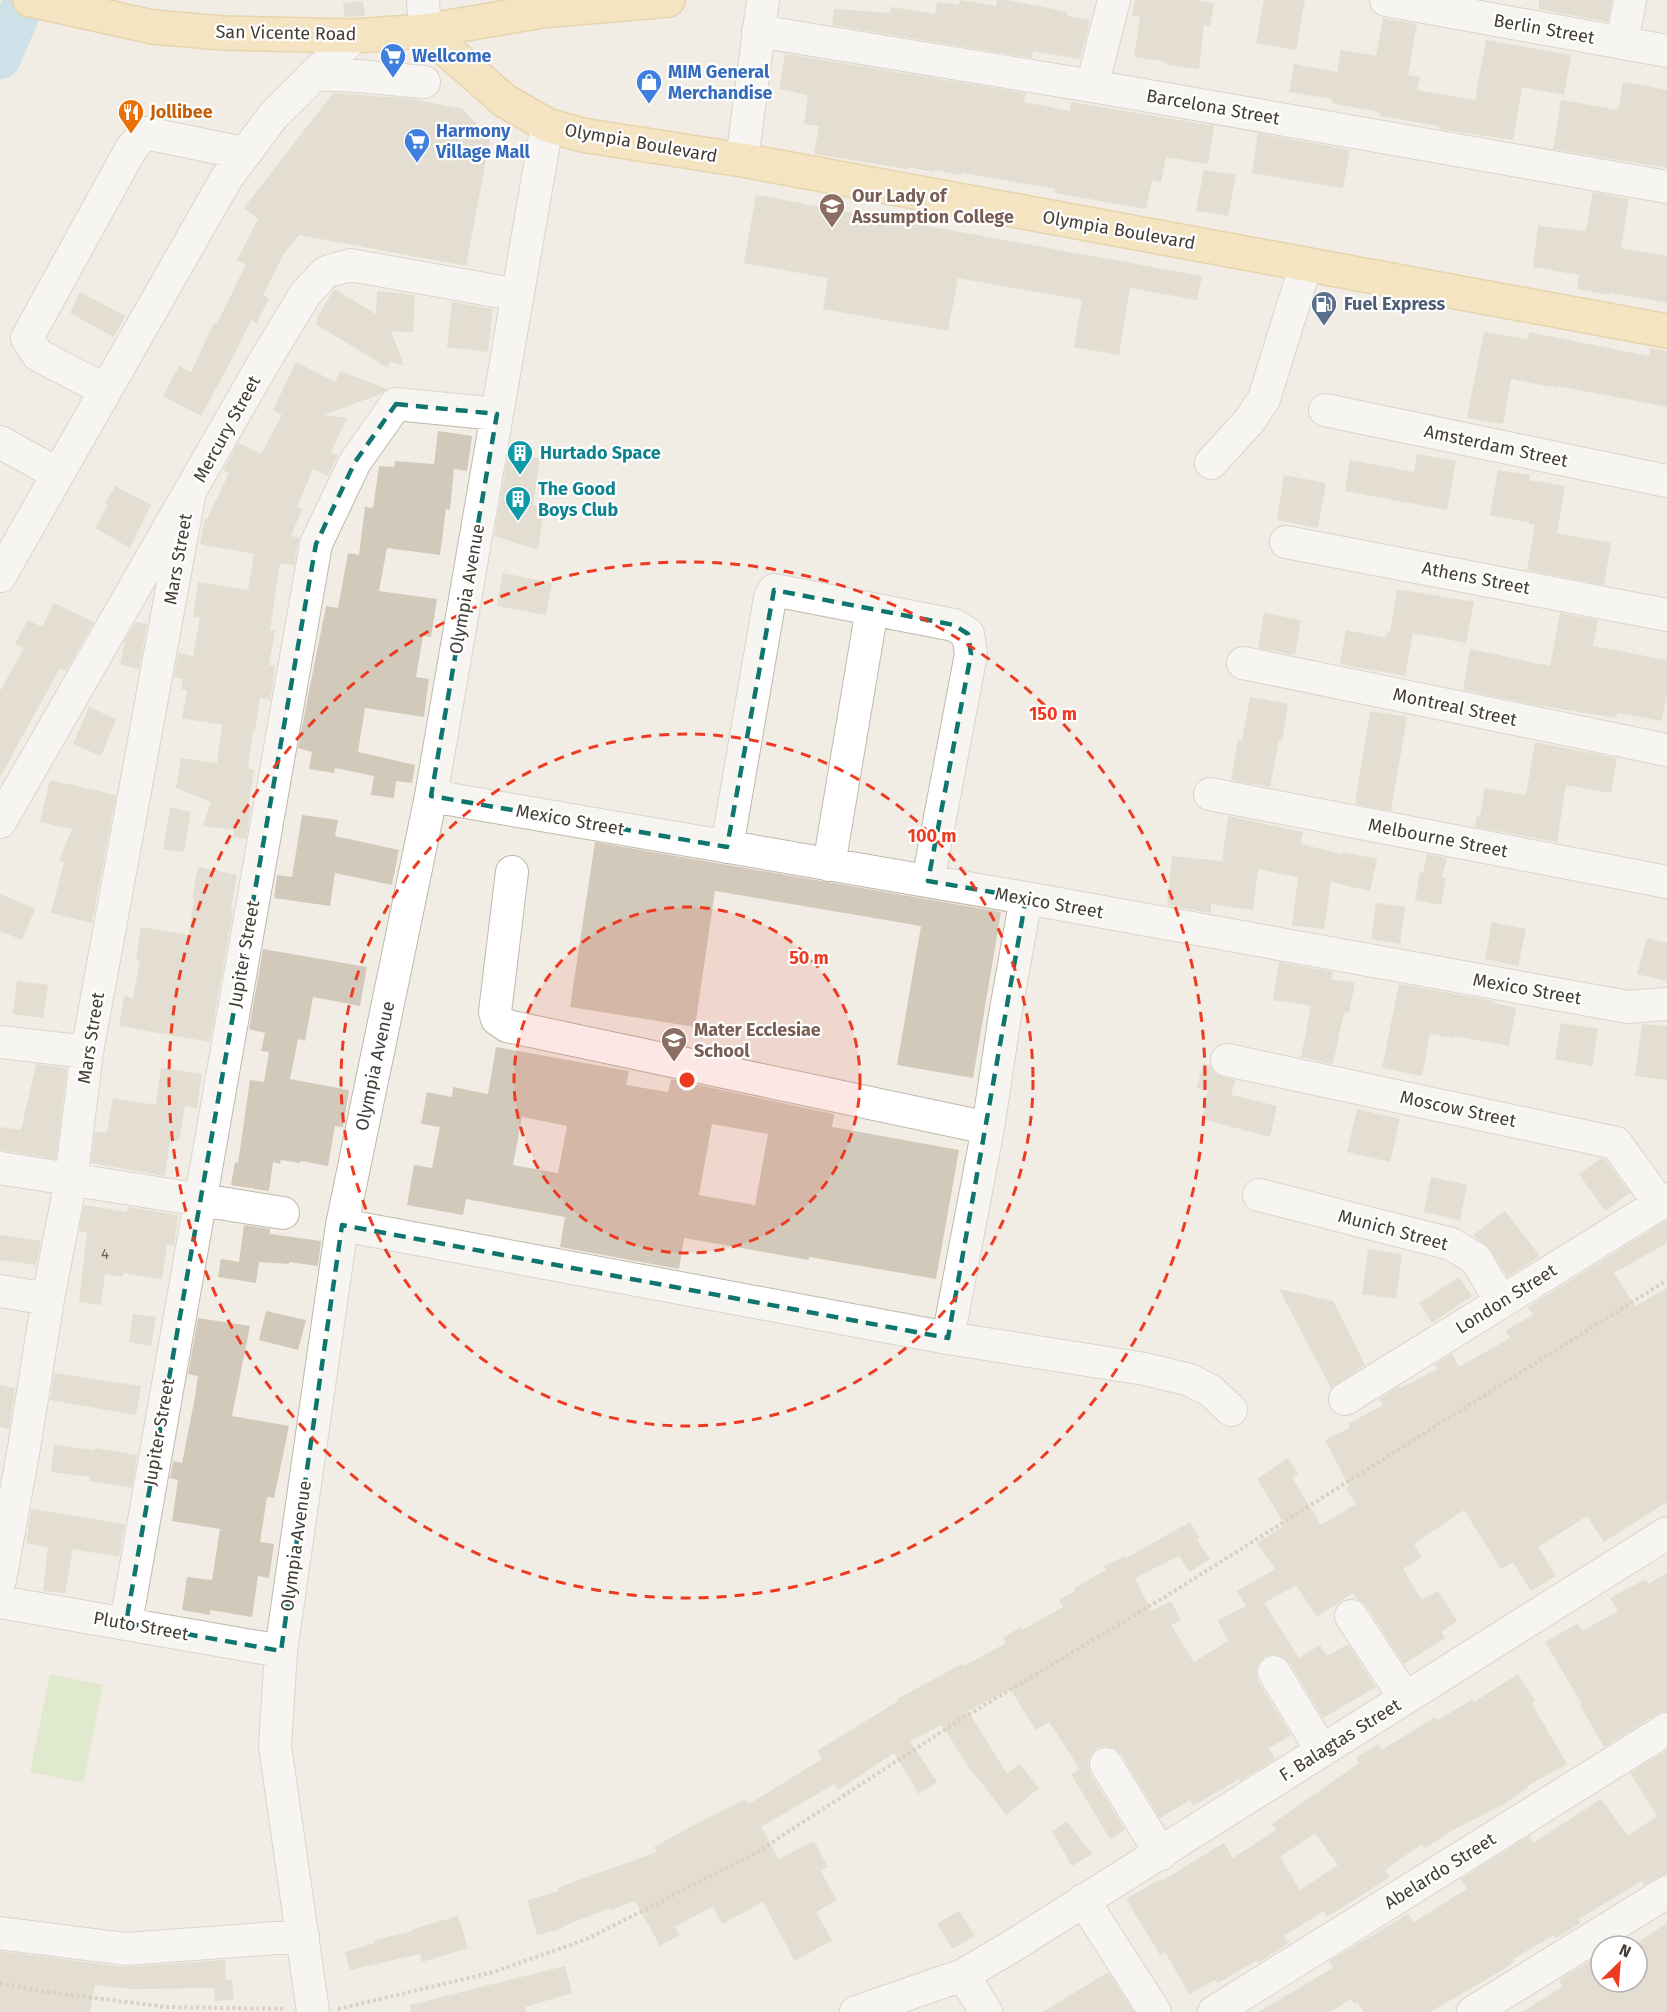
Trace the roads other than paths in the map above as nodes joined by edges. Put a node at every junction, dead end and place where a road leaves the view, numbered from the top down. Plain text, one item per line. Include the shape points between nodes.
1 (30, 0) edge
2 (763, 0) edge
3 (1114, 0) edge
4 (1386, 0) edge
5 (1630, 0) edge
6 (648, 1) edge
7 (541, 5) edge
8 (503, 8) edge
9 (424, 15) edge
10 (758, 31) junction
11 (354, 36) junction
12 (1622, 43) junction
13 (1667, 51) edge
14 (314, 74) junction
15 (424, 82) dead end
16 (1092, 86) junction
17 (547, 125) junction
18 (243, 153) junction
19 (742, 160) junction
20 (1667, 187) edge
21 (1306, 264) junction
22 (518, 295) junction
23 (1667, 331) edge
24 (105, 390) junction
25 (1325, 410) dead end
26 (497, 414) junction
27 (0, 442) edge
28 (1211, 463) dead end
29 (58, 474) junction
30 (1667, 481) edge
31 (189, 496) junction
32 (1286, 542) dead end
33 (5, 556) edge
34 (872, 609) junction
35 (1667, 615) edge
36 (1243, 663) dead end
37 (1667, 750) edge
38 (1210, 794) dead end
39 (431, 796) junction
40 (0, 822) edge
41 (727, 847) junction
42 (829, 864) junction
43 (512, 872) dead end
44 (928, 881) junction
45 (1667, 882) edge
46 (1026, 898) junction
47 (1667, 1004) edge
48 (0, 1042) edge
49 (87, 1052) junction
50 (1227, 1060) dead end
51 (988, 1128) junction
52 (0, 1168) edge
53 (71, 1180) junction
54 (1258, 1195) dead end
55 (200, 1201) junction
56 (1664, 1201) edge
57 (283, 1213) dead end
58 (342, 1225) junction
59 (0, 1291) edge
60 (48, 1299) junction
61 (1501, 1302) junction
62 (948, 1338) junction
63 (1345, 1399) dead end
64 (1231, 1410) dead end
65 (12, 1445) edge
66 (1667, 1533) edge
67 (0, 1580) edge
68 (0, 1602) edge
69 (1351, 1616) dead end
70 (126, 1623) junction
71 (281, 1651) junction
72 (1274, 1672) dead end
73 (1405, 1698) junction
74 (1667, 1730) edge
75 (1322, 1752) junction
76 (1107, 1764) dead end
77 (1161, 1854) junction
78 (1667, 1892) edge
79 (1083, 1900) junction
80 (0, 1933) edge
81 (303, 1936) junction
82 (963, 1974) junction
83 (313, 2011) edge
84 (856, 2012) edge
85 (986, 2012) edge
86 (1155, 2012) edge
87 (1214, 2012) edge
88 (1473, 2012) edge

1 - 11 main road, San Vicente Road via 153,27
2 - 10 street
3 - 16 street
4 - 12 street, Berlin Street
5 - 12 street
6 - 7 main road, San Vicente Road
7 - 8 main road, San Vicente Road
8 - 9 main road, San Vicente Road
9 - 11 main road, San Vicente Road
9 - 17 main road, Olympia Boulevard via 505,101
10 - 16 street, Barcelona Street
10 - 19 street
11 - 14 street
12 - 13 street, Berlin Street
14 - 15 street
14 - 18 street
16 - 20 street, Barcelona Street
17 - 19 main road, Olympia Boulevard via 582,135
17 - 22 street, Olympia Avenue
18 - 24 street
18 - 24 street via 145,134 131,149 27,338 38,355
19 - 21 main road, Olympia Boulevard
21 - 23 main road, Olympia Boulevard
21 - 28 street via 1264,399
22 - 26 street, Olympia Avenue
22 - 31 street, Mercury Street via 351,265 326,272 306,293
24 - 29 street
25 - 30 street, Amsterdam Street
26 - 39 street, Olympia Avenue
26 - 55 street, Jupiter Street via 396,404 355,462 316,544
27 - 29 street
29 - 33 street
31 - 40 street, Mercury Street
31 - 49 street, Mars Street
32 - 35 street, Athens Street
34 - 41 street via 774,590
34 - 42 street
34 - 44 street via 954,626 968,634 971,654
36 - 37 street, Montreal Street
38 - 45 street, Melbourne Street
39 - 41 street, Mexico Street
39 - 58 street, Olympia Avenue
41 - 42 street, Mexico Street
42 - 44 street, Mexico Street
43 - 51 street via 495,1012 497,1019 507,1026
44 - 46 street, Mexico Street
46 - 47 street, Mexico Street via 1628,1007
46 - 51 street
48 - 49 street
49 - 53 street, Mars Street
50 - 56 street, Moscow Street via 1617,1143
51 - 62 street
52 - 53 street
53 - 55 street
53 - 60 street, Mars Street
54 - 61 street, Munich Street via 1451,1244 1476,1259
55 - 57 street
55 - 70 street, Jupiter Street
56 - 61 street, London Street
58 - 62 street
58 - 71 street, Olympia Avenue
59 - 60 street
60 - 65 street, Mars Street
61 - 63 street, London Street
62 - 64 street via 1145,1369 1190,1380 1211,1391
65 - 67 street, Mars Street
66 - 73 street, F. Balagtas Street
68 - 70 street, Pluto Street
69 - 73 street
70 - 71 street, Pluto Street
71 - 81 street, Olympia Avenue via 275,1746
72 - 75 street
73 - 75 street, F. Balagtas Street
74 - 87 street, Abelardo Street
75 - 77 street, F. Balagtas Street
76 - 77 street
77 - 79 street, F. Balagtas Street
78 - 88 street
79 - 82 street, F. Balagtas Street
79 - 86 street
80 - 81 street via 126,1949
81 - 83 street, Olympia Avenue
82 - 84 street
82 - 85 street

